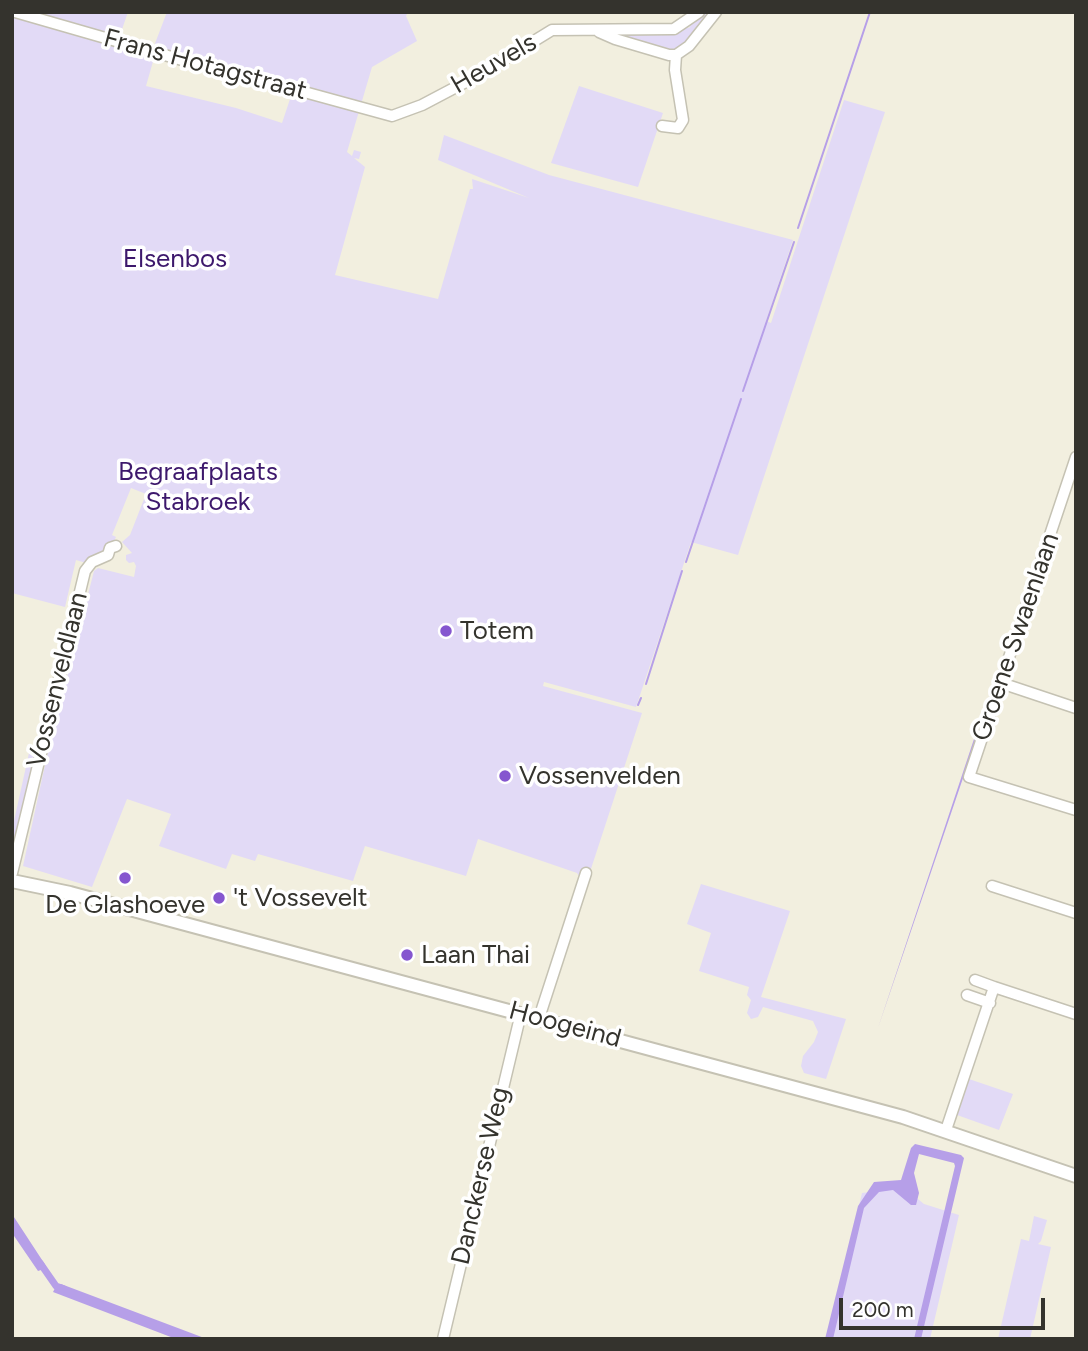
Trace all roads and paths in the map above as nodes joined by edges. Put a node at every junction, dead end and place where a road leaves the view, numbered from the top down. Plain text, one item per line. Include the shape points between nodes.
1 (15, 12) edge
2 (699, 12) edge
3 (716, 12) edge
4 (596, 30) junction
5 (676, 55) junction
6 (396, 116) joint
7 (662, 126) dead end
8 (1076, 457) edge
9 (116, 546) dead end
10 (1001, 683) junction
11 (1076, 708) edge
12 (1076, 810) edge
13 (12, 873) edge
14 (586, 873) dead end
15 (12, 881) edge
16 (992, 886) dead end
17 (51, 888) junction
18 (1076, 913) edge
19 (975, 980) dead end
20 (995, 987) junction
21 (967, 995) dead end
22 (990, 1003) junction
23 (521, 1013) junction
24 (1076, 1014) edge
25 (538, 1018) junction
26 (946, 1130) junction
27 (1076, 1176) edge
28 (443, 1339) edge

1 - 6 street, Frans Hotagstraat
2 - 4 street, Heuvels via 674,29
3 - 5 street
4 - 5 street, Heuvels
4 - 6 street, Heuvels via 552,30 477,76
5 - 7 street via 683,120 678,128
8 - 10 street, Groene Swaenlaan
9 - 13 street, Vossenveldlaan via 85,571
10 - 11 street
10 - 12 street, Groene Swaenlaan via 969,777
13 - 17 main road, Hoogeind
14 - 25 street
15 - 17 main road, Hoogeind
16 - 18 street
17 - 23 main road, Hoogeind
19 - 20 street
20 - 22 street
20 - 24 street
21 - 22 street
22 - 26 street
23 - 25 main road, Hoogeind
23 - 28 street, Danckerse Weg
25 - 26 main road, Hoogeind
26 - 27 main road, Hoogeind

